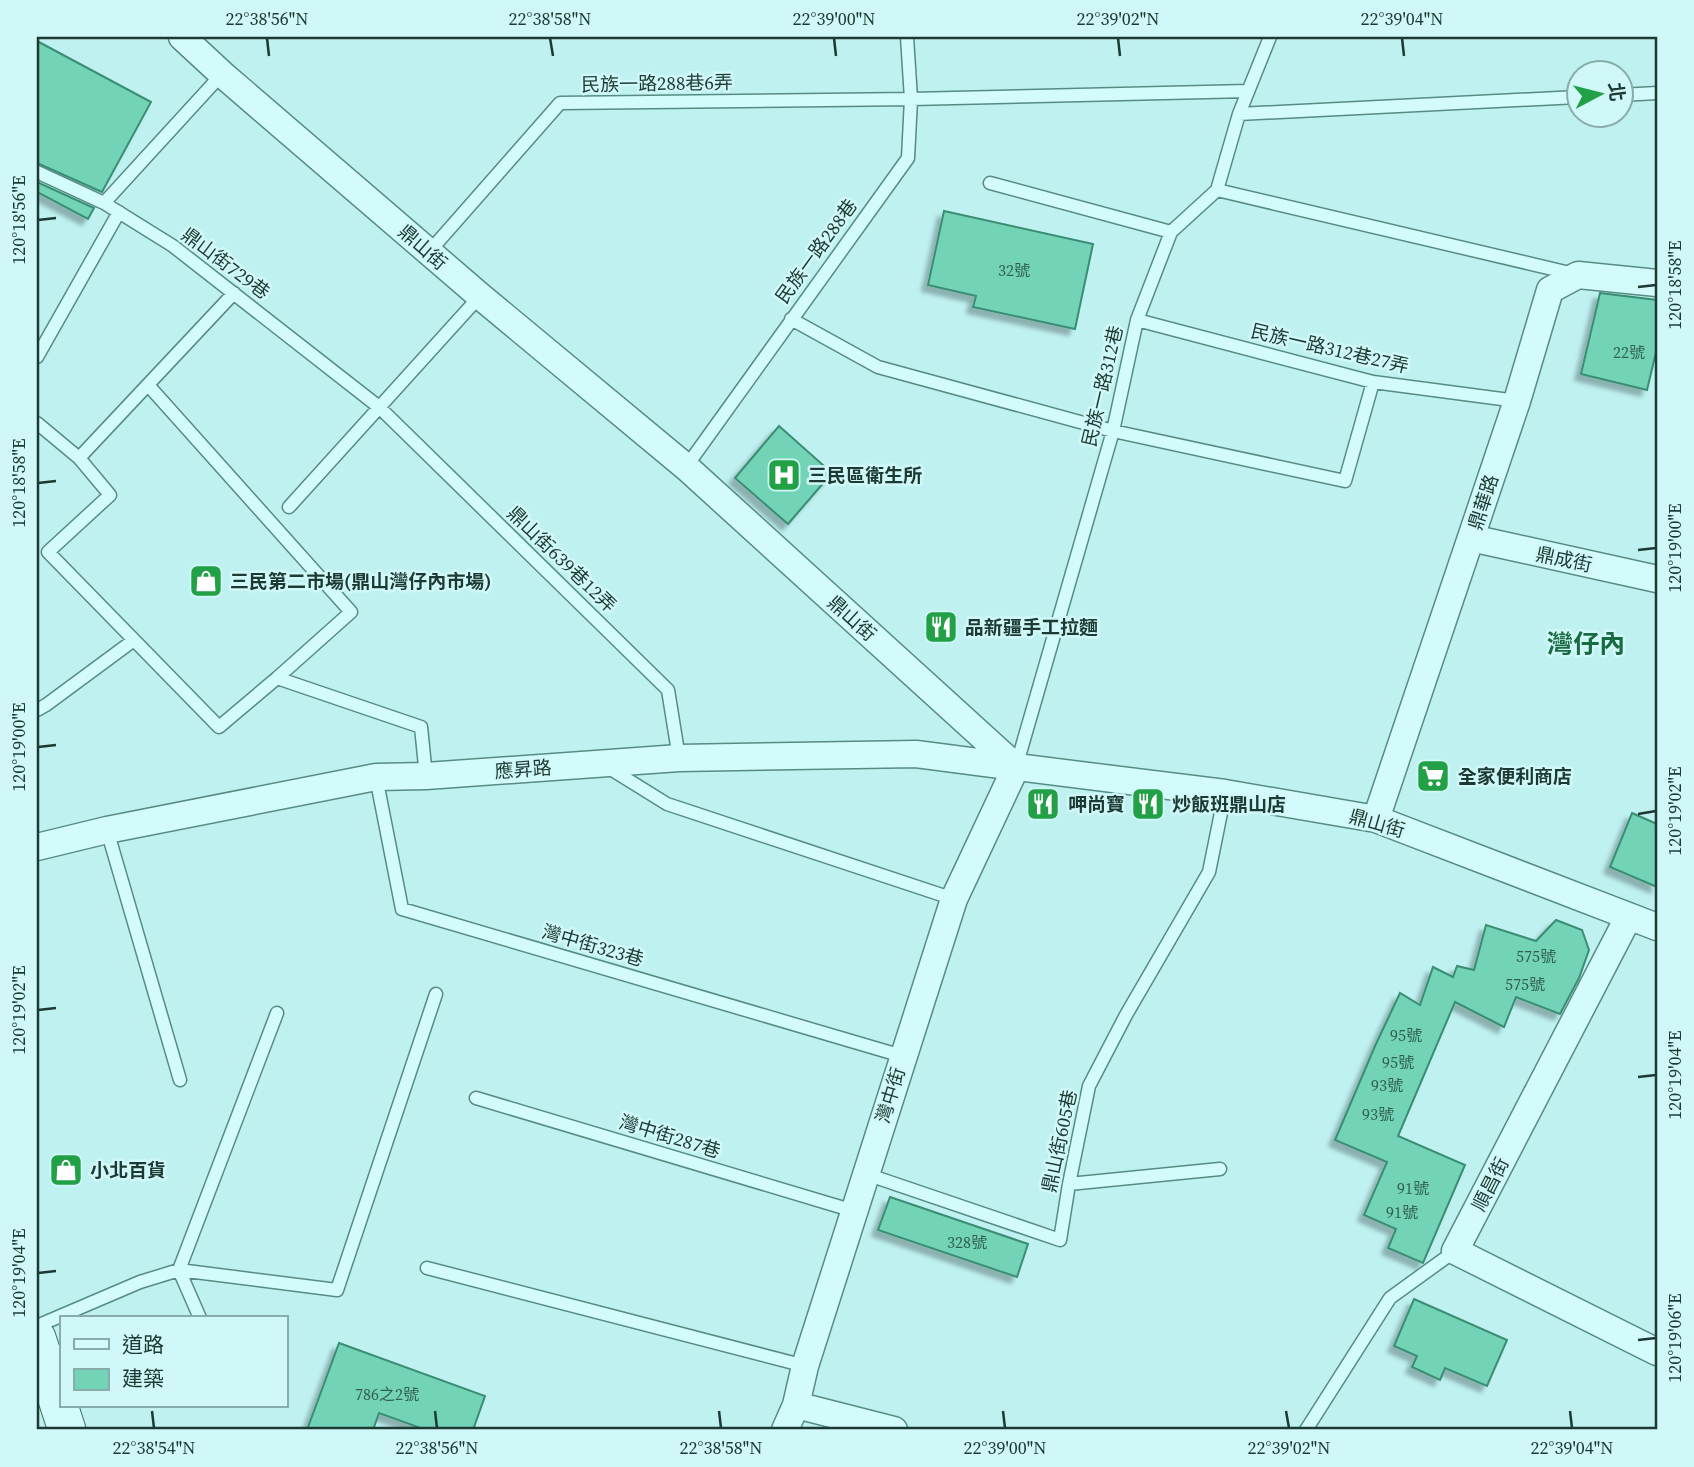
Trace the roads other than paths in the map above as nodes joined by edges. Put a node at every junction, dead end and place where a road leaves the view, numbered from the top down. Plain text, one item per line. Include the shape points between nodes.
1 (182, 37) edge
2 (907, 37) edge
3 (1270, 37) edge
4 (222, 74) junction
5 (1248, 91) junction
6 (1657, 93) edge
7 (1634, 94) edge
8 (1564, 98) edge
9 (911, 99) junction
10 (1239, 114) junction
11 (37, 172) edge
12 (990, 183) dead end
13 (1217, 190) junction
14 (104, 203) junction
15 (119, 212) junction
16 (1171, 232) junction
17 (429, 252) junction
18 (1578, 275) junction
19 (1657, 283) edge
20 (234, 293) junction
21 (480, 296) junction
22 (791, 319) junction
23 (1137, 320) junction
24 (37, 357) edge
25 (1373, 382) junction
26 (148, 384) junction
27 (1517, 401) junction
28 (379, 407) junction
29 (37, 423) edge
30 (1113, 431) junction
31 (79, 458) junction
32 (686, 467) junction
33 (289, 507) dead end
34 (1471, 538) junction
35 (1657, 579) edge
36 (134, 640) junction
37 (277, 678) junction
38 (37, 709) edge
39 (679, 758) junction
40 (601, 764) junction
41 (1016, 767) junction
42 (426, 776) junction
43 (376, 777) junction
44 (1225, 793) junction
45 (1376, 819) junction
46 (107, 830) junction
47 (37, 847) edge
48 (954, 900) junction
49 (1629, 916) junction
50 (1657, 928) edge
51 (436, 994) dead end
52 (277, 1013) dead end
53 (902, 1056) junction
54 (180, 1080) dead end
55 (476, 1098) dead end
56 (1220, 1169) dead end
57 (866, 1174) junction
58 (1069, 1184) junction
59 (854, 1211) junction
60 (1455, 1251) junction
61 (428, 1268) dead end
62 (178, 1269) junction
63 (60, 1316) edge
64 (60, 1316) edge
65 (199, 1316) edge
66 (37, 1326) edge
67 (37, 1338) edge
68 (1657, 1352) edge
69 (805, 1366) junction
70 (796, 1405) junction
71 (67, 1430) edge
72 (785, 1430) edge
73 (894, 1430) edge
74 (1306, 1430) edge

1 - 4 street, 鼎山街
2 - 9 lane, 民族一路288巷
3 - 5 lane
4 - 14 lane
4 - 17 street, 鼎山街
5 - 9 lane, 民族一路288巷6弄
5 - 10 lane
6 - 7 lane
8 - 10 lane
9 - 17 lane, 民族一路288巷6弄 via 560,103
9 - 22 lane, 民族一路288巷 via 908,158
10 - 13 lane
11 - 14 lane, 鼎山街729巷
12 - 16 lane
13 - 16 lane, 民族一路312巷
13 - 18 lane
14 - 15 lane, 鼎山街729巷
15 - 20 lane, 鼎山街729巷
15 - 24 lane
16 - 23 lane, 民族一路312巷
17 - 21 street, 鼎山街
18 - 19 street
18 - 27 street, 鼎華路 via 1550,290
20 - 26 lane
20 - 28 lane, 鼎山街729巷
21 - 28 lane
21 - 32 street, 鼎山街
22 - 30 lane via 878,367
22 - 32 lane, 民族一路288巷
23 - 25 lane, 民族一路312巷27弄
23 - 30 lane, 民族一路312巷
25 - 27 lane, 民族一路312巷27弄
25 - 30 lane via 1345,481
26 - 31 lane
26 - 37 lane via 351,612
27 - 34 street, 鼎華路
28 - 33 lane
28 - 39 lane, 鼎山街639巷12弄 via 668,690
29 - 31 lane
30 - 41 lane, 民族一路312巷
31 - 36 lane via 110,495 48,552
32 - 41 street, 鼎山街
34 - 35 street, 鼎成街
34 - 45 street, 鼎華路
36 - 37 lane via 219,727
36 - 38 lane
37 - 42 lane via 421,727
39 - 40 street, 應昇路
39 - 41 street, 應昇路 via 916,754
40 - 42 street, 應昇路
40 - 48 lane via 667,804
41 - 44 street, 鼎山街
41 - 48 street, 灣中街
42 - 43 street, 應昇路
43 - 46 street, 應昇路
43 - 53 lane, 灣中街323巷 via 402,909
44 - 45 street, 鼎山街
44 - 58 lane, 鼎山街605巷 via 1209,872 1090,1086
45 - 49 street, 鼎山街
46 - 47 street, 應昇路
46 - 54 lane
48 - 53 street, 灣中街
49 - 50 street, 鼎山街
49 - 60 street, 順昌街
51 - 62 lane via 337,1290
52 - 62 lane
53 - 57 street, 灣中街
55 - 59 lane, 灣中街287巷
56 - 58 lane
57 - 58 lane, 鼎山街605巷 via 1060,1240
57 - 59 street, 灣中街
59 - 69 street, 灣中街
60 - 68 street
60 - 74 lane via 1390,1298
61 - 69 lane
62 - 64 lane
62 - 65 lane
63 - 66 lane
67 - 71 street
69 - 70 street, 灣中街
70 - 72 street, 灣中街
70 - 73 street

